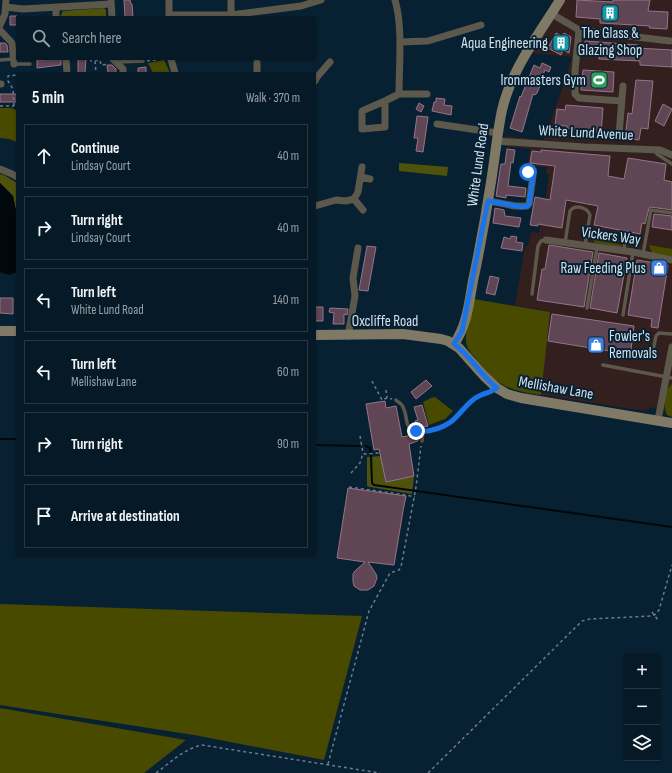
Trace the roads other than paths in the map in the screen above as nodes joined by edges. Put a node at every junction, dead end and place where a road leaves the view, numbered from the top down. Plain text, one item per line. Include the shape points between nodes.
1 (169, 0) edge
2 (231, 0) edge
3 (321, 0) edge
4 (395, 0) edge
5 (560, 0) edge
6 (111, 2) edge
7 (6, 4) edge
8 (56, 7) junction
9 (552, 14) junction
10 (231, 15) junction
11 (56, 16) edge
12 (112, 16) edge
13 (169, 16) edge
14 (0, 25) edge
15 (481, 25) dead end
16 (0, 30) edge
17 (579, 30) junction
18 (670, 40) dead end
19 (400, 42) junction
20 (15, 43) edge
21 (1, 60) edge
22 (66, 60) edge
23 (143, 60) road end
24 (171, 60) edge
25 (331, 60) dead end
26 (115, 61) edge
27 (256, 61) edge
28 (14, 62) junction
29 (30, 64) dead end
30 (67, 72) edge
31 (123, 72) edge
32 (176, 72) edge
33 (257, 72) edge
34 (316, 79) edge
35 (623, 86) dead end
36 (399, 94) junction
37 (427, 94) dead end
38 (385, 100) junction
39 (622, 102) junction
40 (436, 124) dead end
41 (620, 135) dead end
42 (497, 137) junction
43 (654, 149) junction
44 (672, 155) edge
45 (672, 164) edge
46 (362, 167) dead end
47 (0, 169) edge
48 (528, 172) dead end
49 (16, 176) edge
50 (361, 177) junction
51 (370, 179) dead end
52 (354, 199) junction
53 (488, 201) junction
54 (316, 206) edge
55 (361, 210) dead end
56 (672, 213) edge
57 (546, 240) joint
58 (625, 242) dead end
59 (565, 243) junction
60 (585, 246) junction
61 (358, 248) dead end
62 (597, 248) junction
63 (624, 252) junction
64 (633, 252) junction
65 (643, 254) junction
66 (672, 260) edge
67 (532, 294) dead end
68 (587, 308) dead end
69 (623, 315) dead end
70 (0, 331) edge
71 (16, 331) edge
72 (672, 334) edge
73 (316, 335) edge
74 (348, 336) junction
75 (454, 344) junction
76 (672, 347) edge
77 (652, 355) dead end
78 (603, 365) dead end
79 (669, 378) edge
80 (497, 388) junction
81 (396, 400) road end
82 (658, 420) junction
83 (672, 423) edge
84 (423, 432) junction
85 (422, 441) road end

1 - 13 street
2 - 10 street
3 - 10 street via 301,6
4 - 19 street
5 - 9 main road, White Lund Road
6 - 8 street
6 - 12 street
7 - 8 street via 23,9
7 - 14 street
8 - 11 street
9 - 17 street
9 - 42 main road, White Lund Road via 513,76 502,110
10 - 13 street
15 - 19 street via 428,41
16 - 20 street
17 - 18 street
17 - 39 street via 575,94 579,98
19 - 36 street
20 - 28 street
21 - 28 lane
22 - 30 street
23 - 26 lane
24 - 32 street
25 - 34 street
26 - 31 street
27 - 33 street
28 - 29 lane
35 - 39 street
36 - 37 street
36 - 38 street
38 - 38 street via 385,127 362,129 362,111
39 - 41 street
40 - 42 street, White Lund Avenue
42 - 43 street, White Lund Avenue via 584,147
42 - 53 main road, White Lund Road
43 - 44 street, White Lund Avenue
43 - 45 lane
46 - 50 street
47 - 49 street
48 - 53 street via 533,176 527,206
50 - 51 street
50 - 52 street
52 - 54 street via 336,200
52 - 55 street
53 - 75 main road, White Lund Road via 462,331
56 - 65 lane via 651,210
57 - 59 street, Vickers Way
57 - 67 lane via 541,241 538,246
58 - 63 lane
59 - 60 street, Vickers Way
59 - 60 lane via 570,211 576,207 585,209 590,215
60 - 62 street, Vickers Way
61 - 74 street via 353,278 355,296
62 - 63 street, Vickers Way
62 - 68 lane
63 - 64 street, Vickers Way
64 - 65 street, Vickers Way
64 - 69 lane
65 - 66 street, Vickers Way
70 - 71 main road
72 - 77 lane via 659,333 656,336
73 - 74 main road, Oxcliffe Road
74 - 75 main road, Oxcliffe Road via 403,334 434,337
75 - 80 main road, Mellishaw Lane
76 - 79 street
78 - 79 lane
79 - 82 street
80 - 82 main road, Mellishaw Lane via 521,398
80 - 84 lane via 474,399 452,421
81 - 84 lane via 403,406 411,430
82 - 83 main road, Mellishaw Lane
84 - 85 lane

